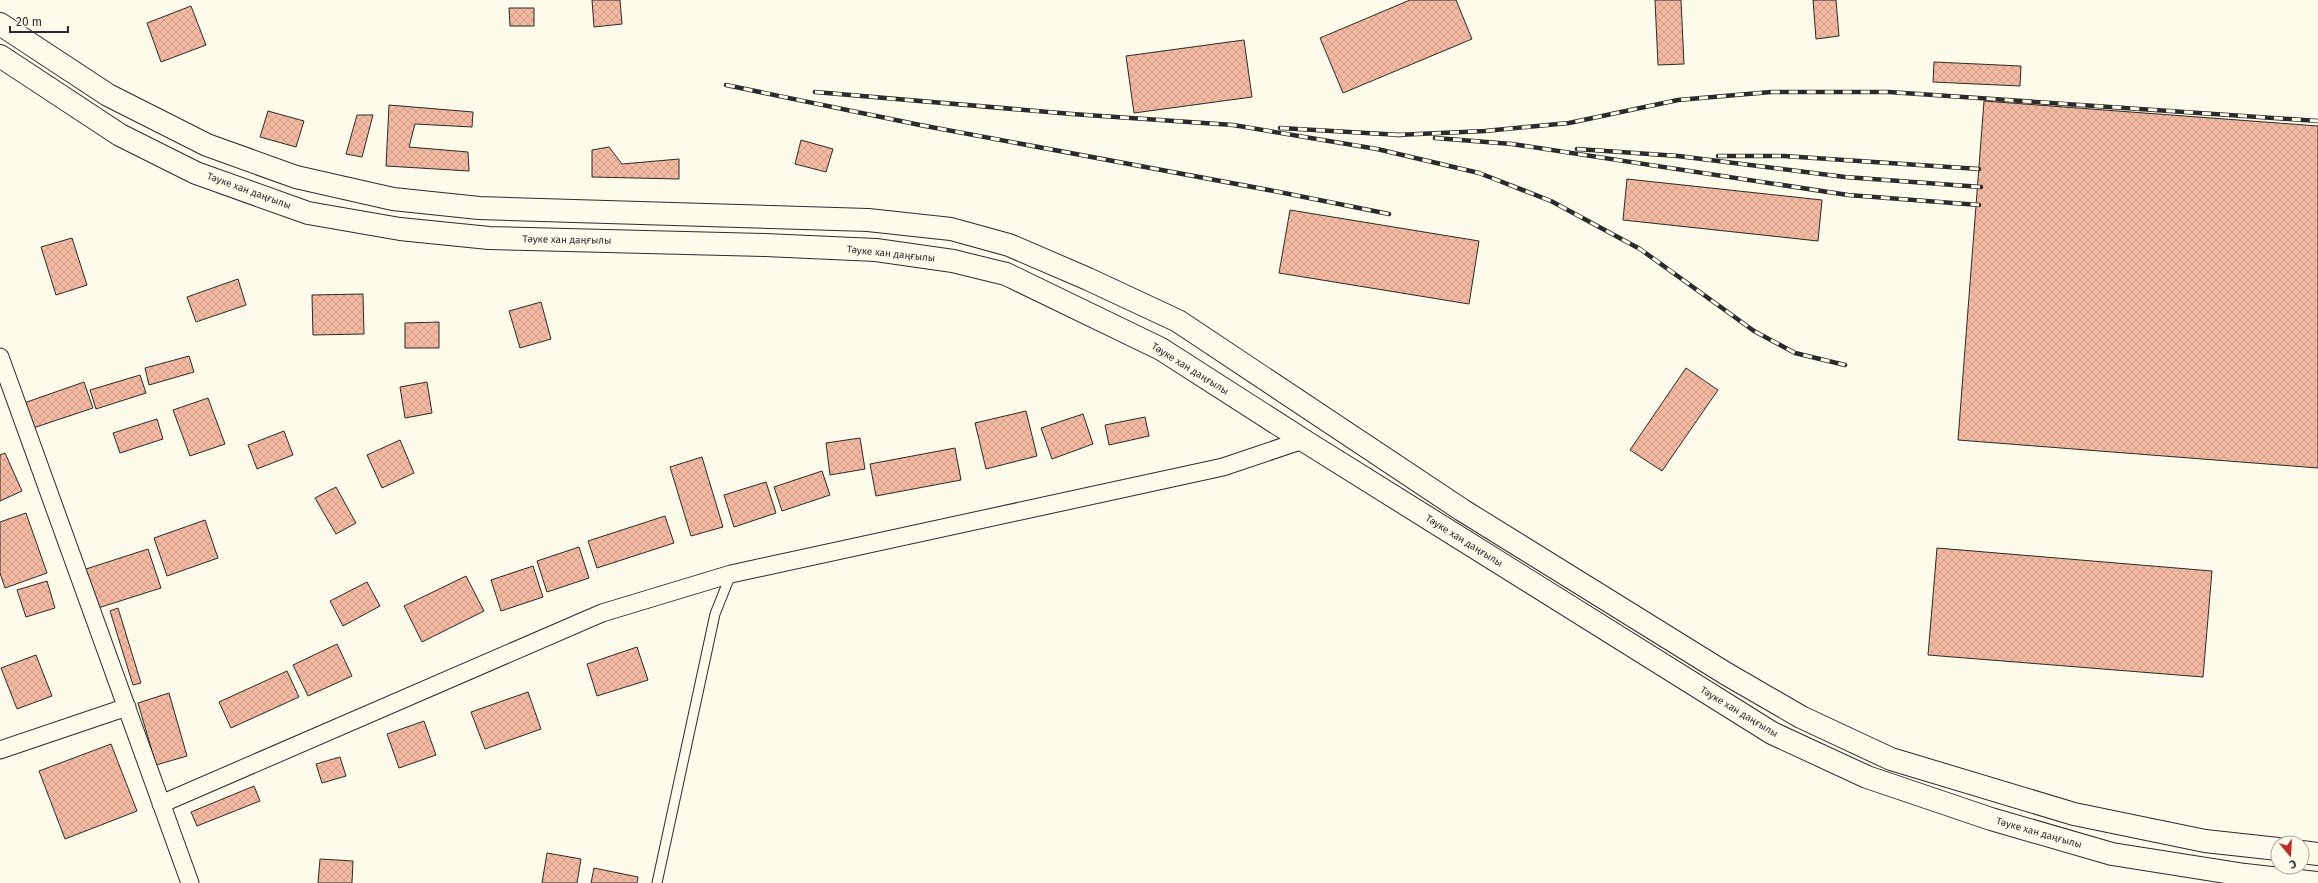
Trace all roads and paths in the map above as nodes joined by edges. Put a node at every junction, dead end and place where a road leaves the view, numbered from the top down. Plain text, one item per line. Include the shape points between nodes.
1 (0, 24) edge
2 (0, 56) edge
3 (1178, 321) junction
4 (1161, 350) junction
5 (0, 357) edge
6 (1303, 440) junction
7 (1462, 510) junction
8 (1449, 531) junction
9 (731, 574) junction
10 (126, 707) junction
11 (0, 750) edge
12 (162, 804) junction
13 (2270, 848) edge
14 (190, 883) edge
15 (657, 883) edge
16 (2318, 883) edge

1 - 3 main road via 108,95 207,145 296,177 393,199 479,208 868,220 951,229 1009,245 1088,278
2 - 4 main road, Тәуке хан даңғылы via 127,138 196,173 308,213 400,229 489,238 876,250 953,260 1006,274
3 - 4 main road
3 - 7 main road
4 - 6 main road, Тәуке хан даңғылы
5 - 10 street
6 - 8 main road, Тәуке хан даңғылы
6 - 9 street via 1222,467
7 - 8 main road
7 - 13 main road via 1725,673 1801,717 1891,759 2074,814 2205,841
8 - 16 main road, Тәуке хан даңғылы via 1772,733 1867,776 1991,819 2112,854 2245,875
9 - 12 street via 602,613
9 - 15 lane via 715,614
10 - 11 street
10 - 12 street
12 - 14 street

